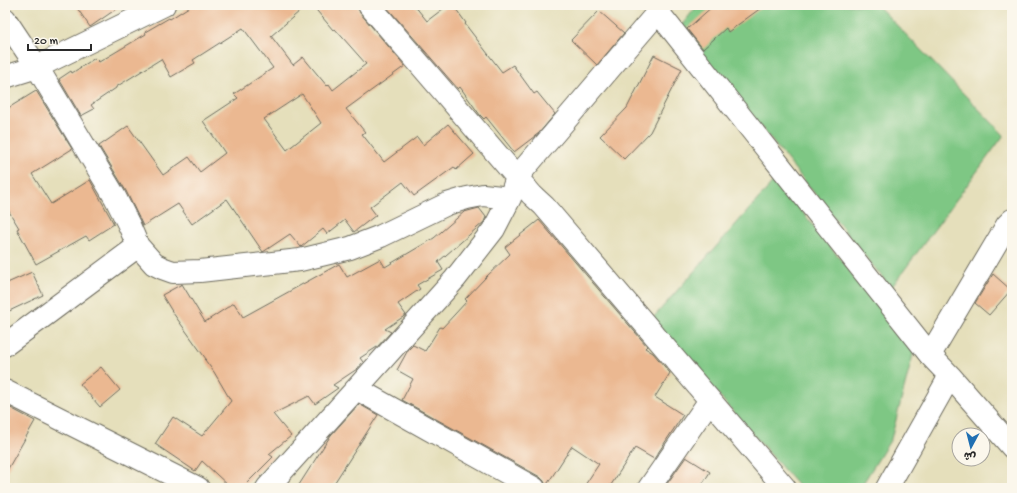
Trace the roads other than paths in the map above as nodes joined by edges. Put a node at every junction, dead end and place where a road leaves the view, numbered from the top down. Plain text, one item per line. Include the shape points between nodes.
1 (164, 5) edge
2 (369, 5) edge
3 (657, 7) edge
4 (5, 19) edge
5 (37, 66) junction
6 (5, 77) edge
7 (517, 177) junction
8 (510, 198) junction
9 (1012, 220) edge
10 (138, 246) junction
11 (5, 345) edge
12 (930, 355) junction
13 (950, 376) junction
14 (357, 389) junction
15 (5, 391) edge
16 (710, 400) junction
17 (1012, 447) edge
18 (198, 488) edge
19 (267, 488) edge
20 (534, 488) edge
21 (649, 488) edge
22 (785, 488) edge
23 (887, 488) edge

1 - 5 street
2 - 7 street
3 - 7 street
3 - 12 street
4 - 5 street
5 - 6 street
5 - 10 street via 115,197 130,224
7 - 8 street
7 - 16 street
8 - 10 street via 483,195 467,198 442,206 357,246 300,260 173,272 154,264
8 - 14 street via 494,229 455,279
9 - 12 street
10 - 11 street
12 - 13 street
13 - 17 street
13 - 23 street
14 - 19 street
14 - 20 street
15 - 18 street
16 - 21 street
16 - 22 street

